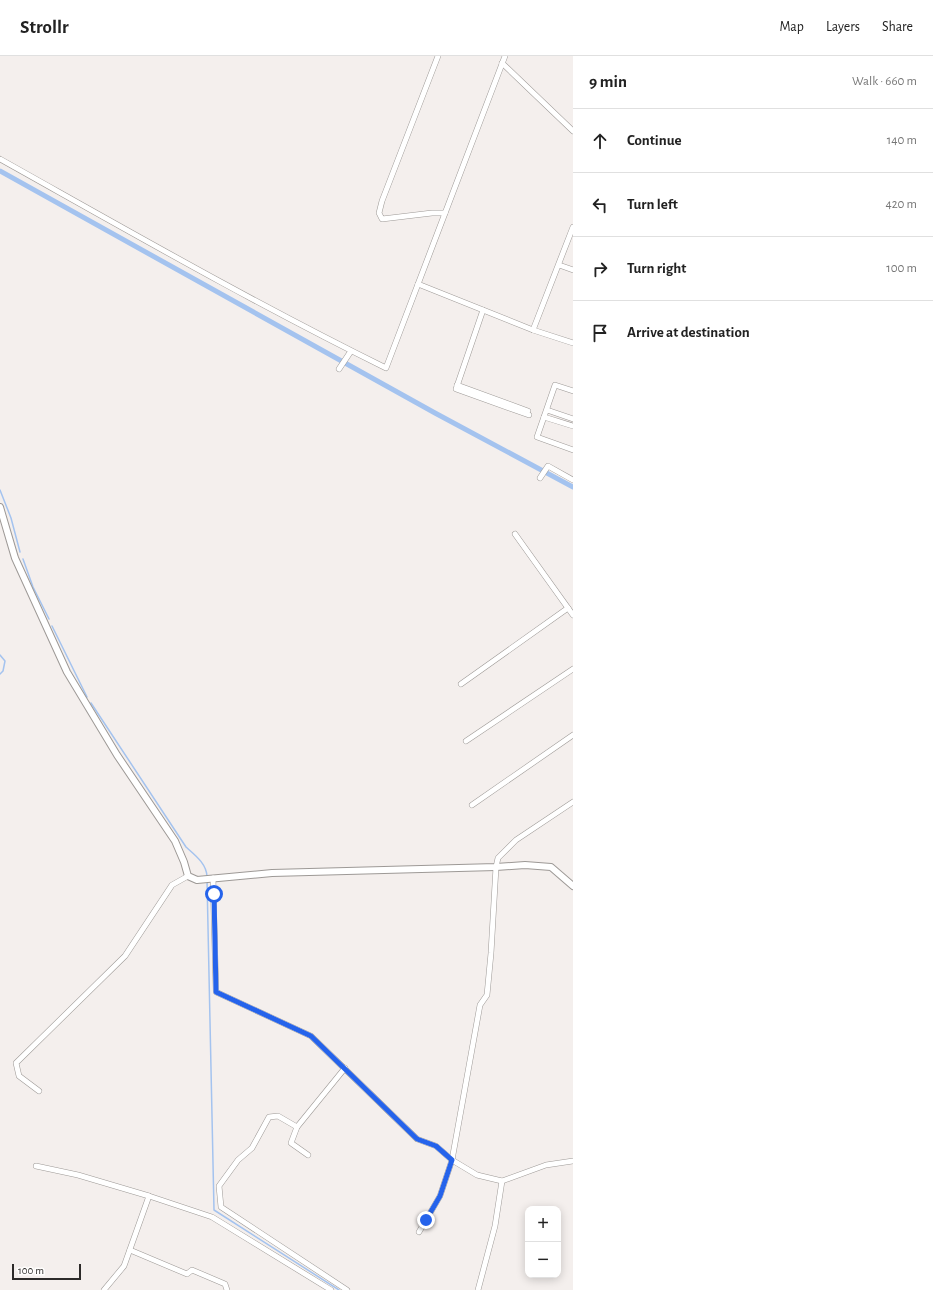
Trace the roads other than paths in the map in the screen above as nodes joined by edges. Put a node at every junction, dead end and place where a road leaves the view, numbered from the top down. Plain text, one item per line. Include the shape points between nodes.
1 (438, 56) edge
2 (505, 56) edge
3 (502, 63) junction
4 (573, 132) edge
5 (0, 159) edge
6 (445, 213) junction
7 (573, 227) edge
8 (558, 265) junction
9 (573, 270) edge
10 (418, 284) junction
11 (483, 310) junction
12 (533, 330) junction
13 (573, 343) edge
14 (351, 351) junction
15 (339, 369) dead end
16 (573, 391) edge
17 (547, 410) junction
18 (529, 413) dead end
19 (544, 417) junction
20 (573, 419) edge
21 (573, 426) edge
22 (573, 450) edge
23 (540, 478) dead end
24 (573, 480) edge
25 (0, 507) edge
26 (515, 534) dead end
27 (568, 608) junction
28 (573, 615) edge
29 (573, 669) edge
30 (461, 684) dead end
31 (573, 735) edge
32 (466, 741) dead end
33 (573, 802) edge
34 (472, 805) dead end
35 (496, 867) junction
36 (188, 876) junction
37 (209, 879) junction
38 (573, 886) edge
39 (345, 1068) junction
40 (39, 1091) dead end
41 (297, 1127) junction
42 (308, 1154) dead end
43 (452, 1160) junction
44 (573, 1161) edge
45 (36, 1166) dead end
46 (502, 1181) junction
47 (149, 1196) junction
48 (419, 1232) dead end
49 (130, 1250) junction
50 (104, 1290) edge
51 (227, 1290) edge
52 (331, 1290) edge
53 (347, 1290) edge
54 (478, 1290) edge

1 - 6 street via 379,213 382,219
2 - 3 street
3 - 4 street
3 - 6 street
5 - 14 street
6 - 10 street
7 - 8 street
8 - 9 street
8 - 12 street
10 - 11 street
10 - 14 street via 386,368
11 - 12 street
11 - 18 street via 456,389
12 - 13 street
14 - 15 street
16 - 17 street via 556,385
17 - 19 street
17 - 20 street
19 - 21 street
19 - 22 street via 537,437
23 - 24 street via 548,466
25 - 36 street via 15,558 67,672 117,755 175,841
26 - 27 street
27 - 28 street
27 - 30 street
29 - 32 street
31 - 34 street
33 - 35 street via 516,840 498,858
35 - 37 street via 272,873
35 - 38 street via 551,867
35 - 43 street via 487,995 480,1005
36 - 37 street via 197,880
36 - 40 street via 172,885 125,956 16,1063 19,1076
37 - 39 street via 216,992 311,1036
39 - 41 street
39 - 43 street via 417,1139 436,1146
41 - 42 street via 291,1143
41 - 53 street via 278,1116 269,1117 252,1148 238,1160 219,1186 222,1207
43 - 46 street via 477,1175
43 - 48 street via 440,1196
44 - 46 street via 546,1165
45 - 47 street via 78,1175
46 - 54 street via 495,1226
47 - 49 street
47 - 52 street via 212,1217
49 - 50 street via 124,1266
49 - 51 street via 187,1274 192,1270 225,1284

